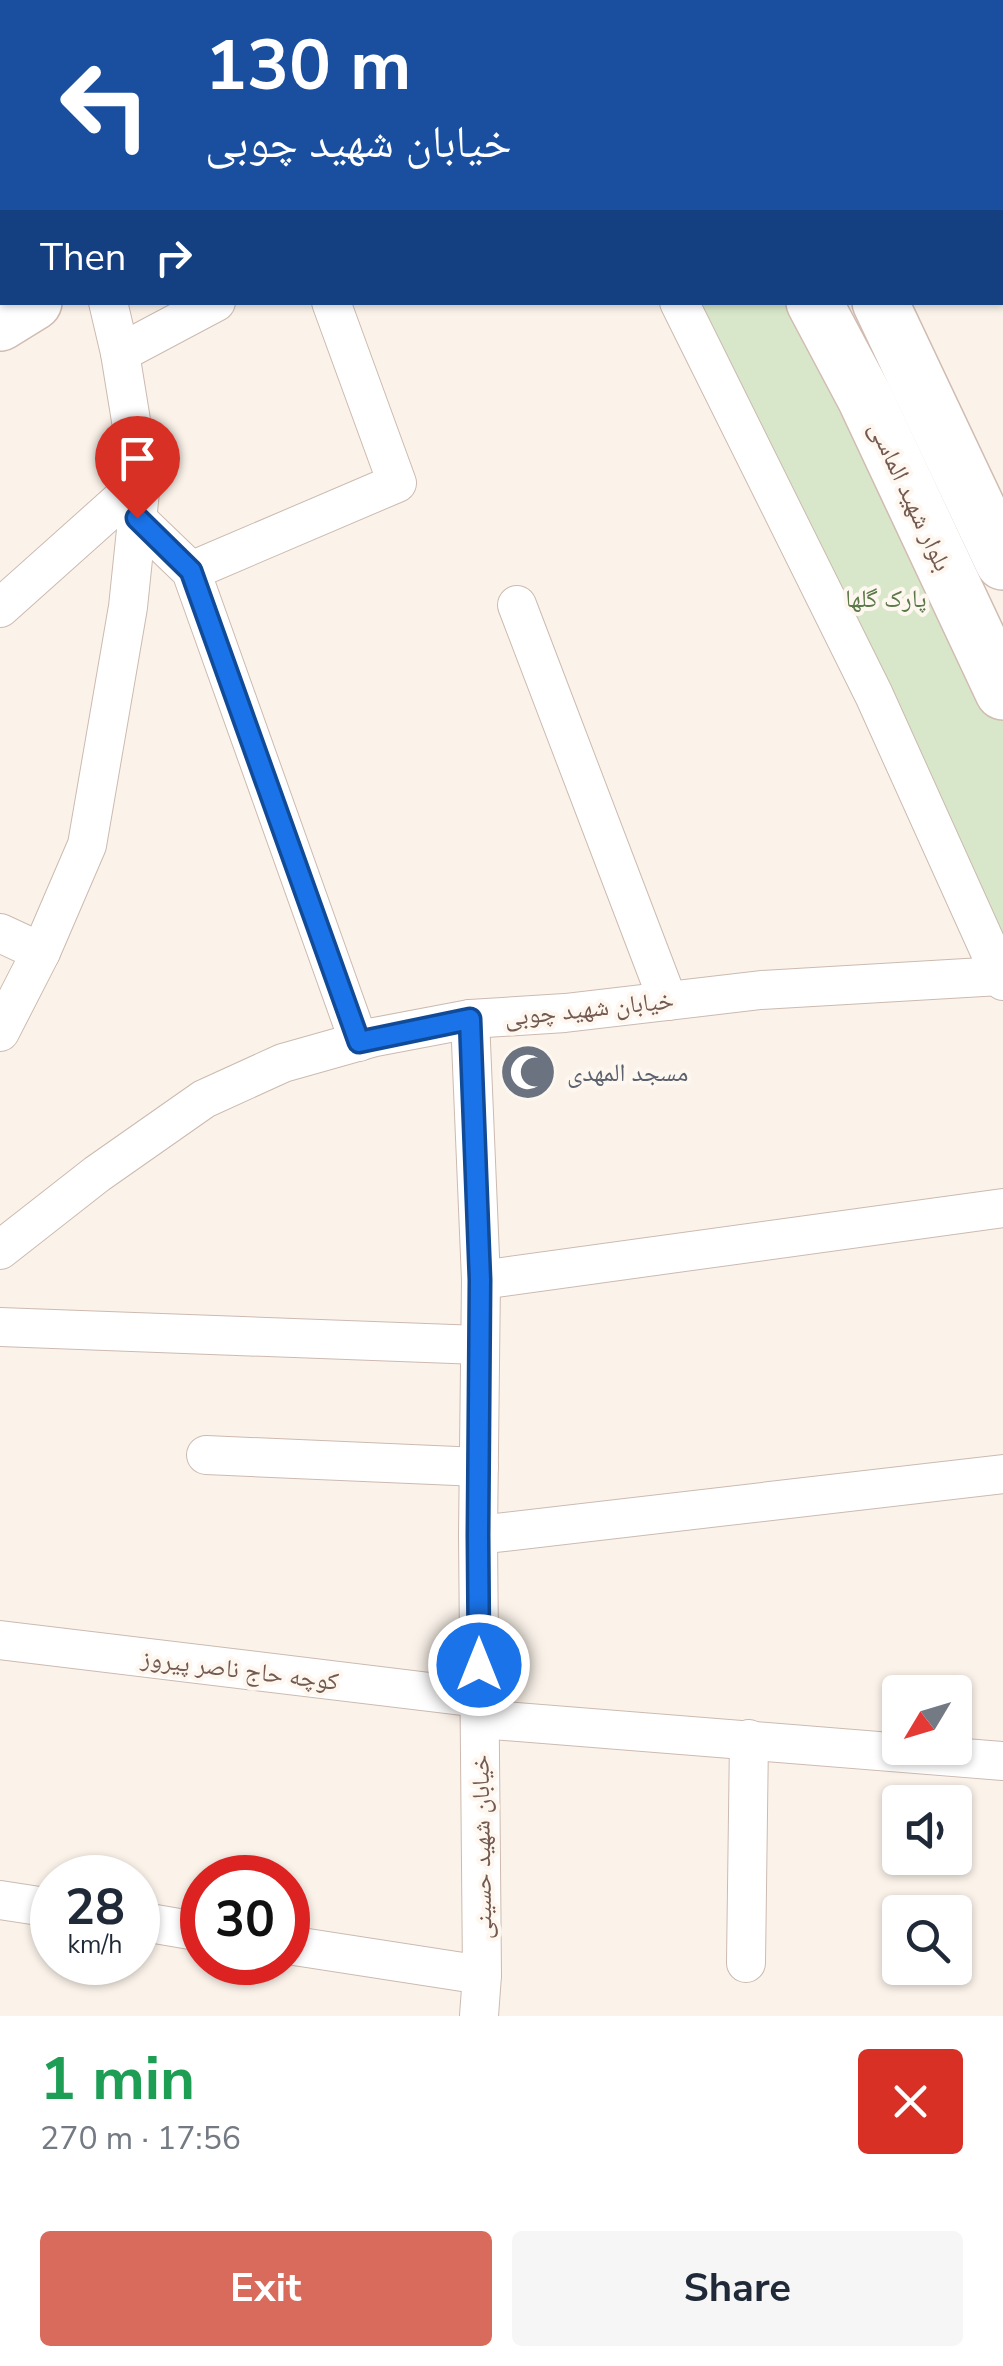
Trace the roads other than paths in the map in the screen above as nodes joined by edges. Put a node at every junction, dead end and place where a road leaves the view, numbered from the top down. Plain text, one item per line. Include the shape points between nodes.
1 (29, 305) edge
2 (109, 305) edge
3 (210, 305) edge
4 (332, 305) edge
5 (680, 305) edge
6 (816, 305) edge
7 (882, 305) edge
8 (0, 324) edge
9 (120, 353) junction
10 (139, 500) junction
11 (991, 506) edge
12 (1003, 562) edge
13 (191, 571) junction
14 (517, 604) dead end
15 (0, 608) edge
16 (1003, 692) edge
17 (0, 933) edge
18 (41, 952) junction
19 (1002, 974) edge
20 (668, 1000) junction
21 (470, 1019) junction
22 (0, 1032) edge
23 (359, 1042) junction
24 (1003, 1208) edge
25 (0, 1250) edge
26 (480, 1280) junction
27 (0, 1327) edge
28 (480, 1345) junction
29 (206, 1455) dead end
30 (478, 1467) junction
31 (1003, 1474) edge
32 (478, 1535) junction
33 (0, 1640) edge
34 (480, 1708) junction
35 (749, 1739) junction
36 (1003, 1761) edge
37 (0, 1900) edge
38 (30, 1905) edge
39 (310, 1949) edge
40 (746, 1964) dead end
41 (482, 1976) junction
42 (479, 2016) edge

1 - 8 main road
2 - 9 street
3 - 9 street
4 - 13 street via 397,484
5 - 19 street via 874,695
6 - 16 main road, بلوار شهید الماسی
7 - 11 main road
9 - 10 street
10 - 13 street
10 - 15 street
10 - 18 street via 128,607 86,845
11 - 12 main road
13 - 23 street
14 - 20 street
17 - 18 street
18 - 22 street
19 - 20 street, خیابان شهید چوبی
20 - 21 street, خیابان شهید چوبی
21 - 23 street, خیابان شهید چوبی
21 - 26 street, خیابان شهید حسینی
23 - 25 street, خیابان شهید چوبی via 283,1063 204,1099
24 - 26 street
26 - 28 street, خیابان شهید حسینی
27 - 28 street
28 - 30 street, خیابان شهید حسینی
29 - 30 street
30 - 32 street, خیابان شهید حسینی
31 - 32 street
32 - 34 street, خیابان شهید حسینی
33 - 34 street, کوچه حاج ناصر پیروز
34 - 35 street, کوچه حاج ناصر پیروز
34 - 41 street, خیابان شهید حسینی
35 - 36 street, کوچه حاج ناصر پیروز
35 - 40 street
37 - 38 street
39 - 41 street
41 - 42 street, خیابان شهید حسینی

